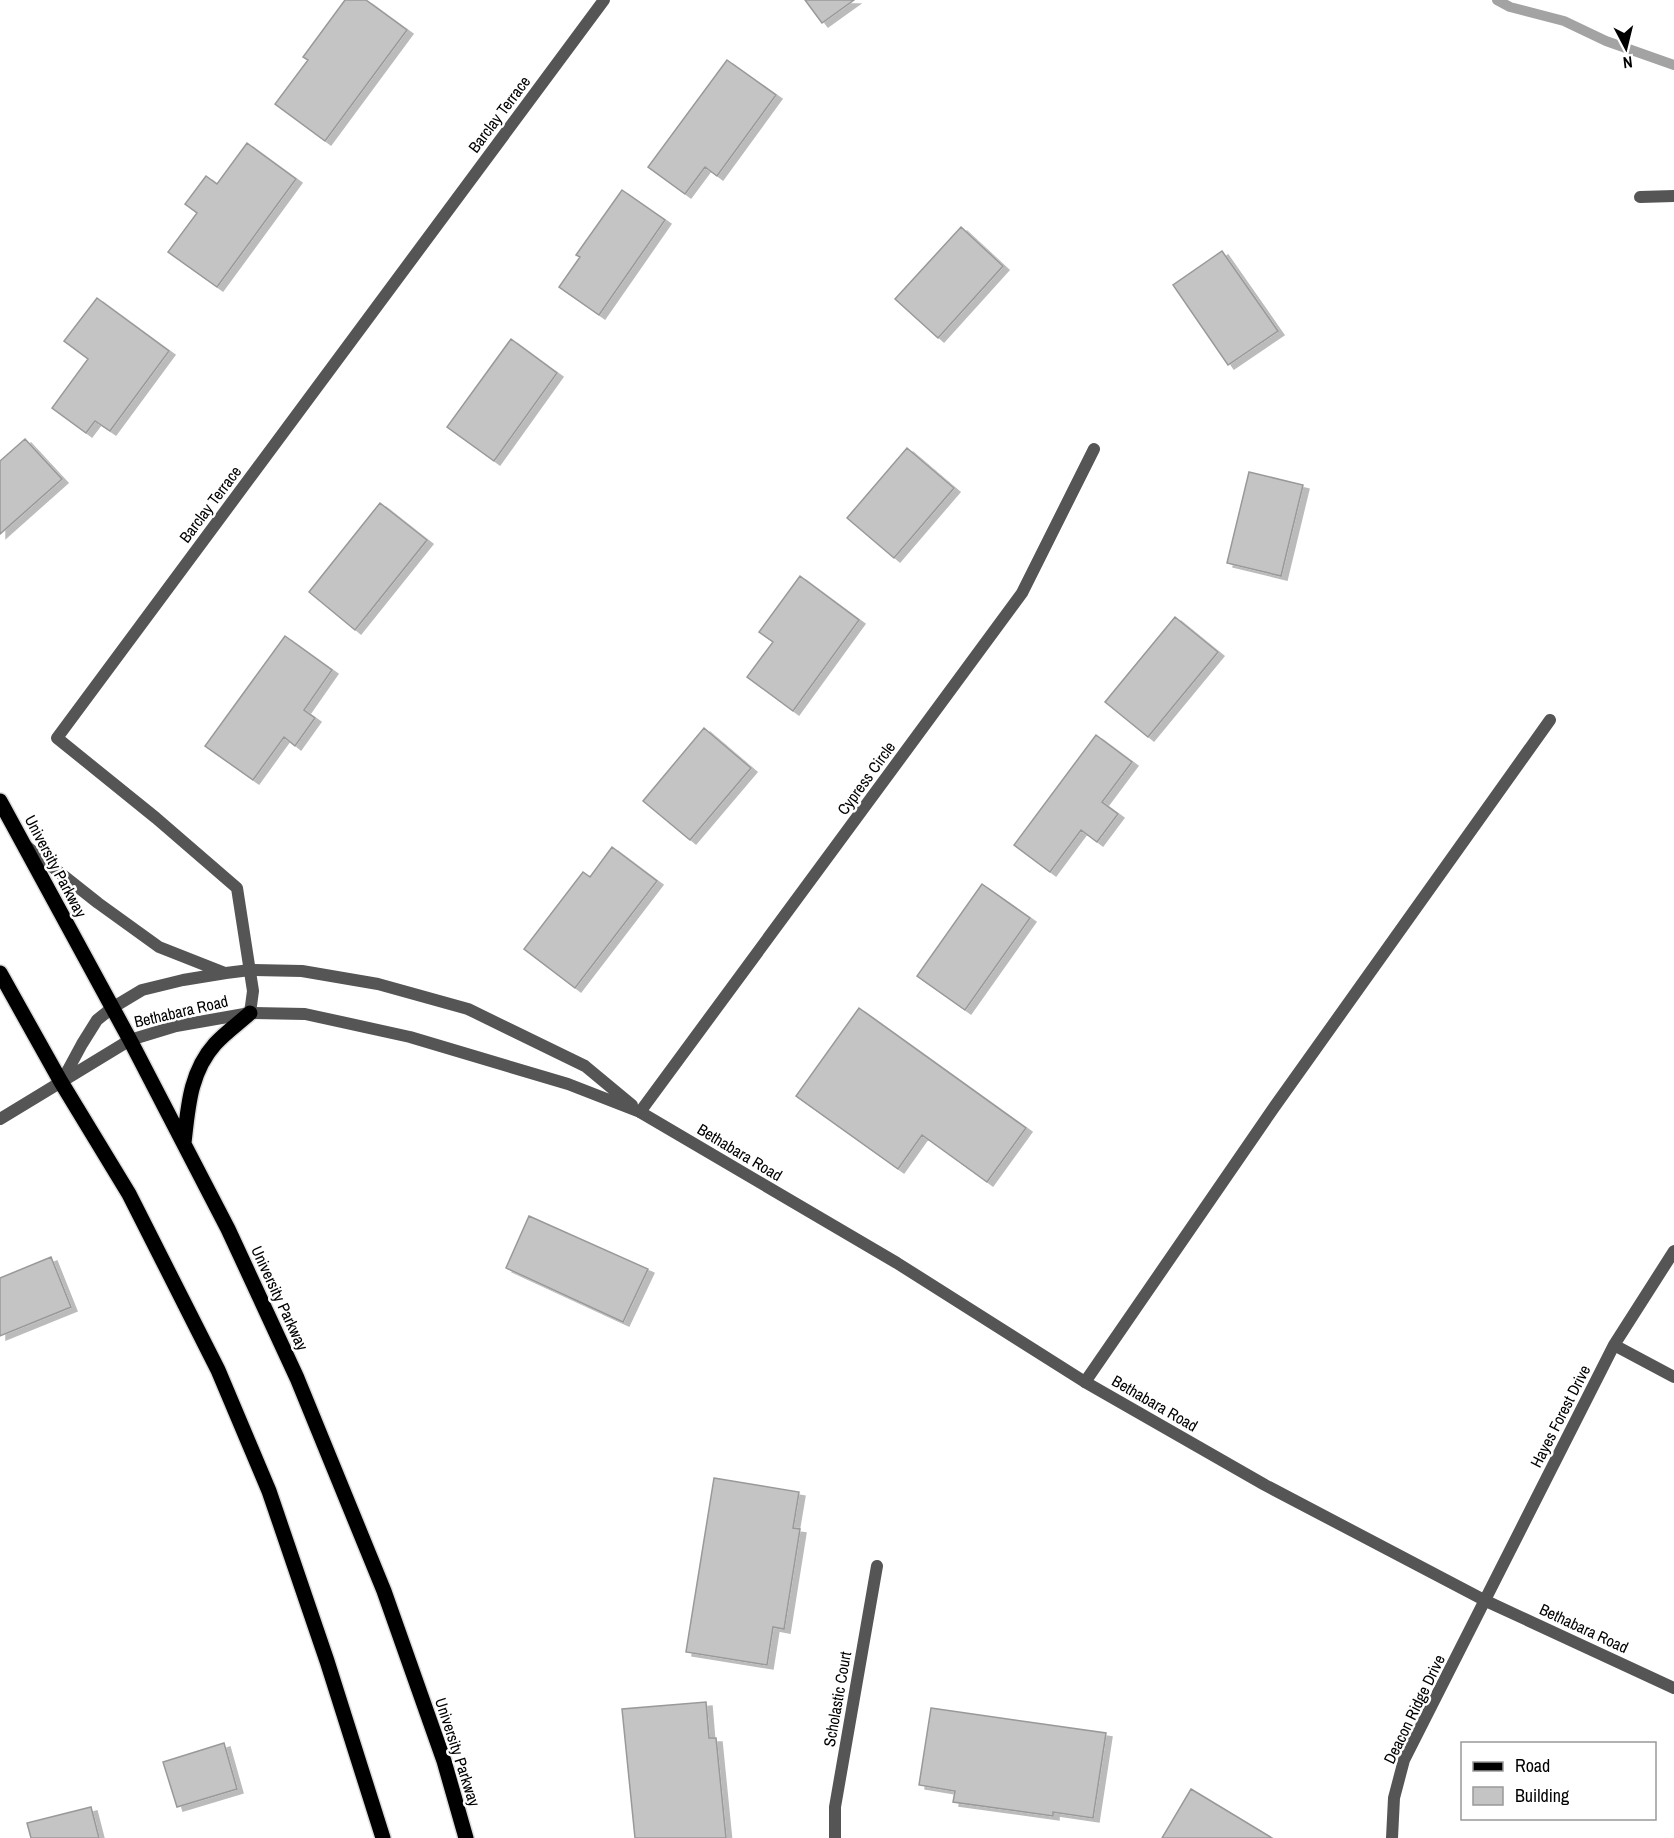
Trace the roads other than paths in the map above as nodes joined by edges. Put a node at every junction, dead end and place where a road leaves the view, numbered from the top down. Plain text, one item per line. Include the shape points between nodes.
1 (604, 0) edge
2 (1674, 196) edge
3 (1640, 197) dead end
4 (1094, 449) dead end
5 (1550, 720) dead end
6 (0, 801) edge
7 (24, 844) junction
8 (250, 970) junction
9 (0, 973) edge
10 (226, 973) junction
11 (112, 1008) junction
12 (250, 1013) junction
13 (130, 1040) junction
14 (61, 1082) junction
15 (640, 1112) junction
16 (0, 1119) edge
17 (184, 1143) junction
18 (1674, 1251) edge
19 (1614, 1345) junction
20 (1674, 1377) edge
21 (1085, 1382) junction
22 (877, 1566) dead end
23 (1486, 1601) junction
24 (1674, 1688) edge
25 (383, 1838) edge
26 (466, 1838) edge
27 (835, 1838) edge
28 (1392, 1838) edge

1 - 8 street, Barclay Terrace via 57,738 237,888
2 - 3 street
4 - 15 street, Cypress Circle via 1022,593
5 - 21 street via 1275,1106
6 - 7 main road, University Parkway
7 - 10 street via 159,947
7 - 11 main road, University Parkway
8 - 10 street, Bethabara Road
8 - 12 street, Barclay Terrace
8 - 15 street, Bethabara Road via 302,971 345,978 468,1009 585,1066
9 - 14 main road
10 - 11 street, Bethabara Road via 142,990
11 - 13 main road, University Parkway
11 - 14 street, Bethabara Road via 97,1020
12 - 13 street, Bethabara Road via 176,1026
12 - 15 street, Bethabara Road via 305,1014 410,1037 568,1084
12 - 17 main road via 215,1044 200,1067 189,1095
13 - 14 street, Bethabara Road
13 - 17 main road, University Parkway
14 - 16 street
14 - 25 main road via 129,1194 218,1370 269,1491
15 - 21 street, Bethabara Road via 897,1263
17 - 26 main road, University Parkway via 297,1378 384,1591 444,1761
18 - 19 street, Hayes Forest Drive
19 - 20 street
19 - 23 street, Hayes Forest Drive
21 - 23 street, Bethabara Road via 1265,1485
22 - 27 street, Scholastic Court via 835,1807
23 - 24 street, Bethabara Road
23 - 28 street, Deacon Ridge Drive via 1404,1760 1394,1798

